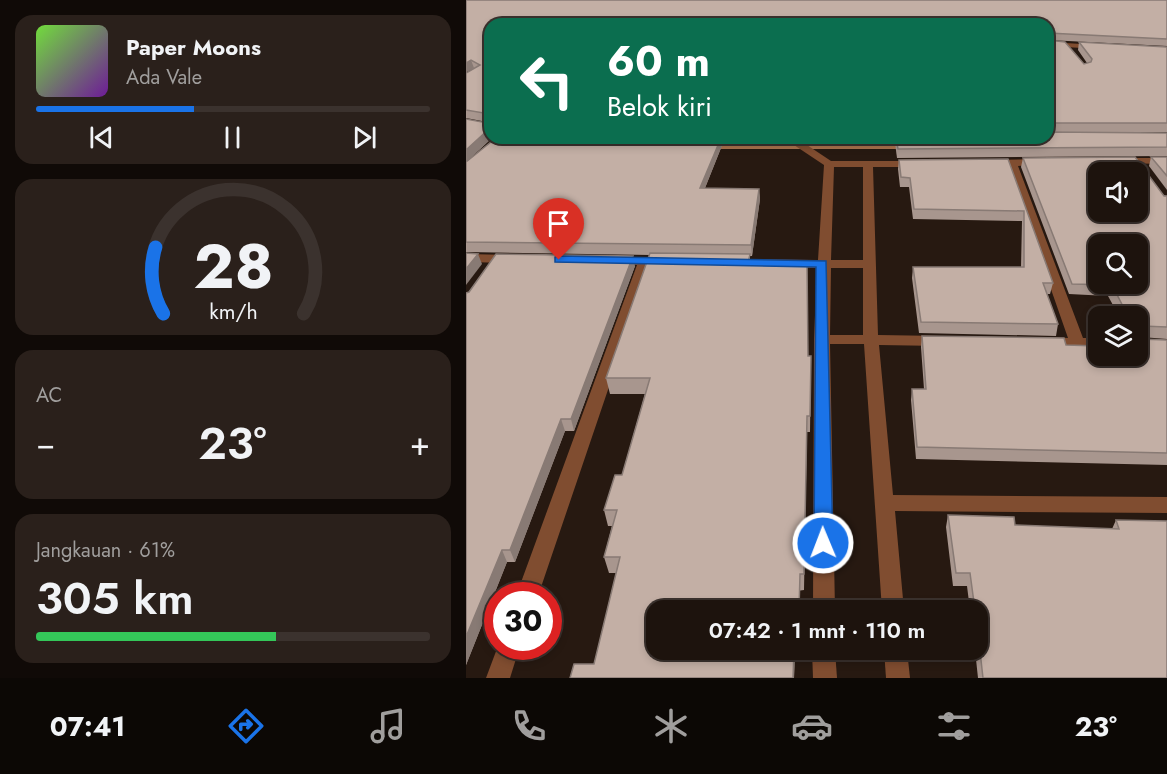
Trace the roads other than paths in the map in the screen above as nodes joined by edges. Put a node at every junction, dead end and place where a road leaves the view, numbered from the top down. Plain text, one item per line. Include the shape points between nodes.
1 (1054, 45) edge
2 (1068, 46) junction
3 (1112, 48) edge
4 (1073, 53) edge
5 (798, 144) edge
6 (823, 161) junction
7 (1102, 161) edge
8 (1136, 161) joint
9 (1166, 161) edge
10 (1057, 162) edge
11 (979, 163) edge
12 (1012, 163) junction
13 (935, 164) edge
14 (868, 165) junction
15 (466, 258) edge
16 (494, 258) junction
17 (529, 259) edge
18 (598, 261) edge
19 (645, 262) junction
20 (680, 262) edge
21 (716, 263) edge
22 (822, 264) junction
23 (869, 264) junction
24 (483, 274) edge
25 (821, 339) junction
26 (871, 340) junction
27 (951, 341) edge
28 (1031, 342) edge
29 (1077, 343) junction
30 (1088, 343) edge
31 (885, 503) junction
32 (1166, 505) edge
33 (532, 582) edge
34 (824, 600) edge
35 (892, 600) edge
36 (504, 660) edge
37 (824, 660) edge
38 (897, 660) edge
39 (498, 678) edge
40 (825, 678) edge
41 (898, 678) edge

1 - 2 street
2 - 3 street
2 - 4 street
5 - 6 street
6 - 14 street
6 - 22 street
7 - 8 street
8 - 9 street
10 - 12 street
11 - 12 street
12 - 29 street
13 - 14 street
14 - 23 street
15 - 16 street
16 - 17 street
16 - 24 street
18 - 19 street
19 - 20 street
19 - 33 street
21 - 22 street
22 - 23 street
22 - 25 street
23 - 26 street
25 - 26 street
25 - 34 street
26 - 27 street
26 - 31 street
28 - 29 street
29 - 30 street
31 - 32 street
31 - 35 street
36 - 39 street
37 - 40 street
38 - 41 street

